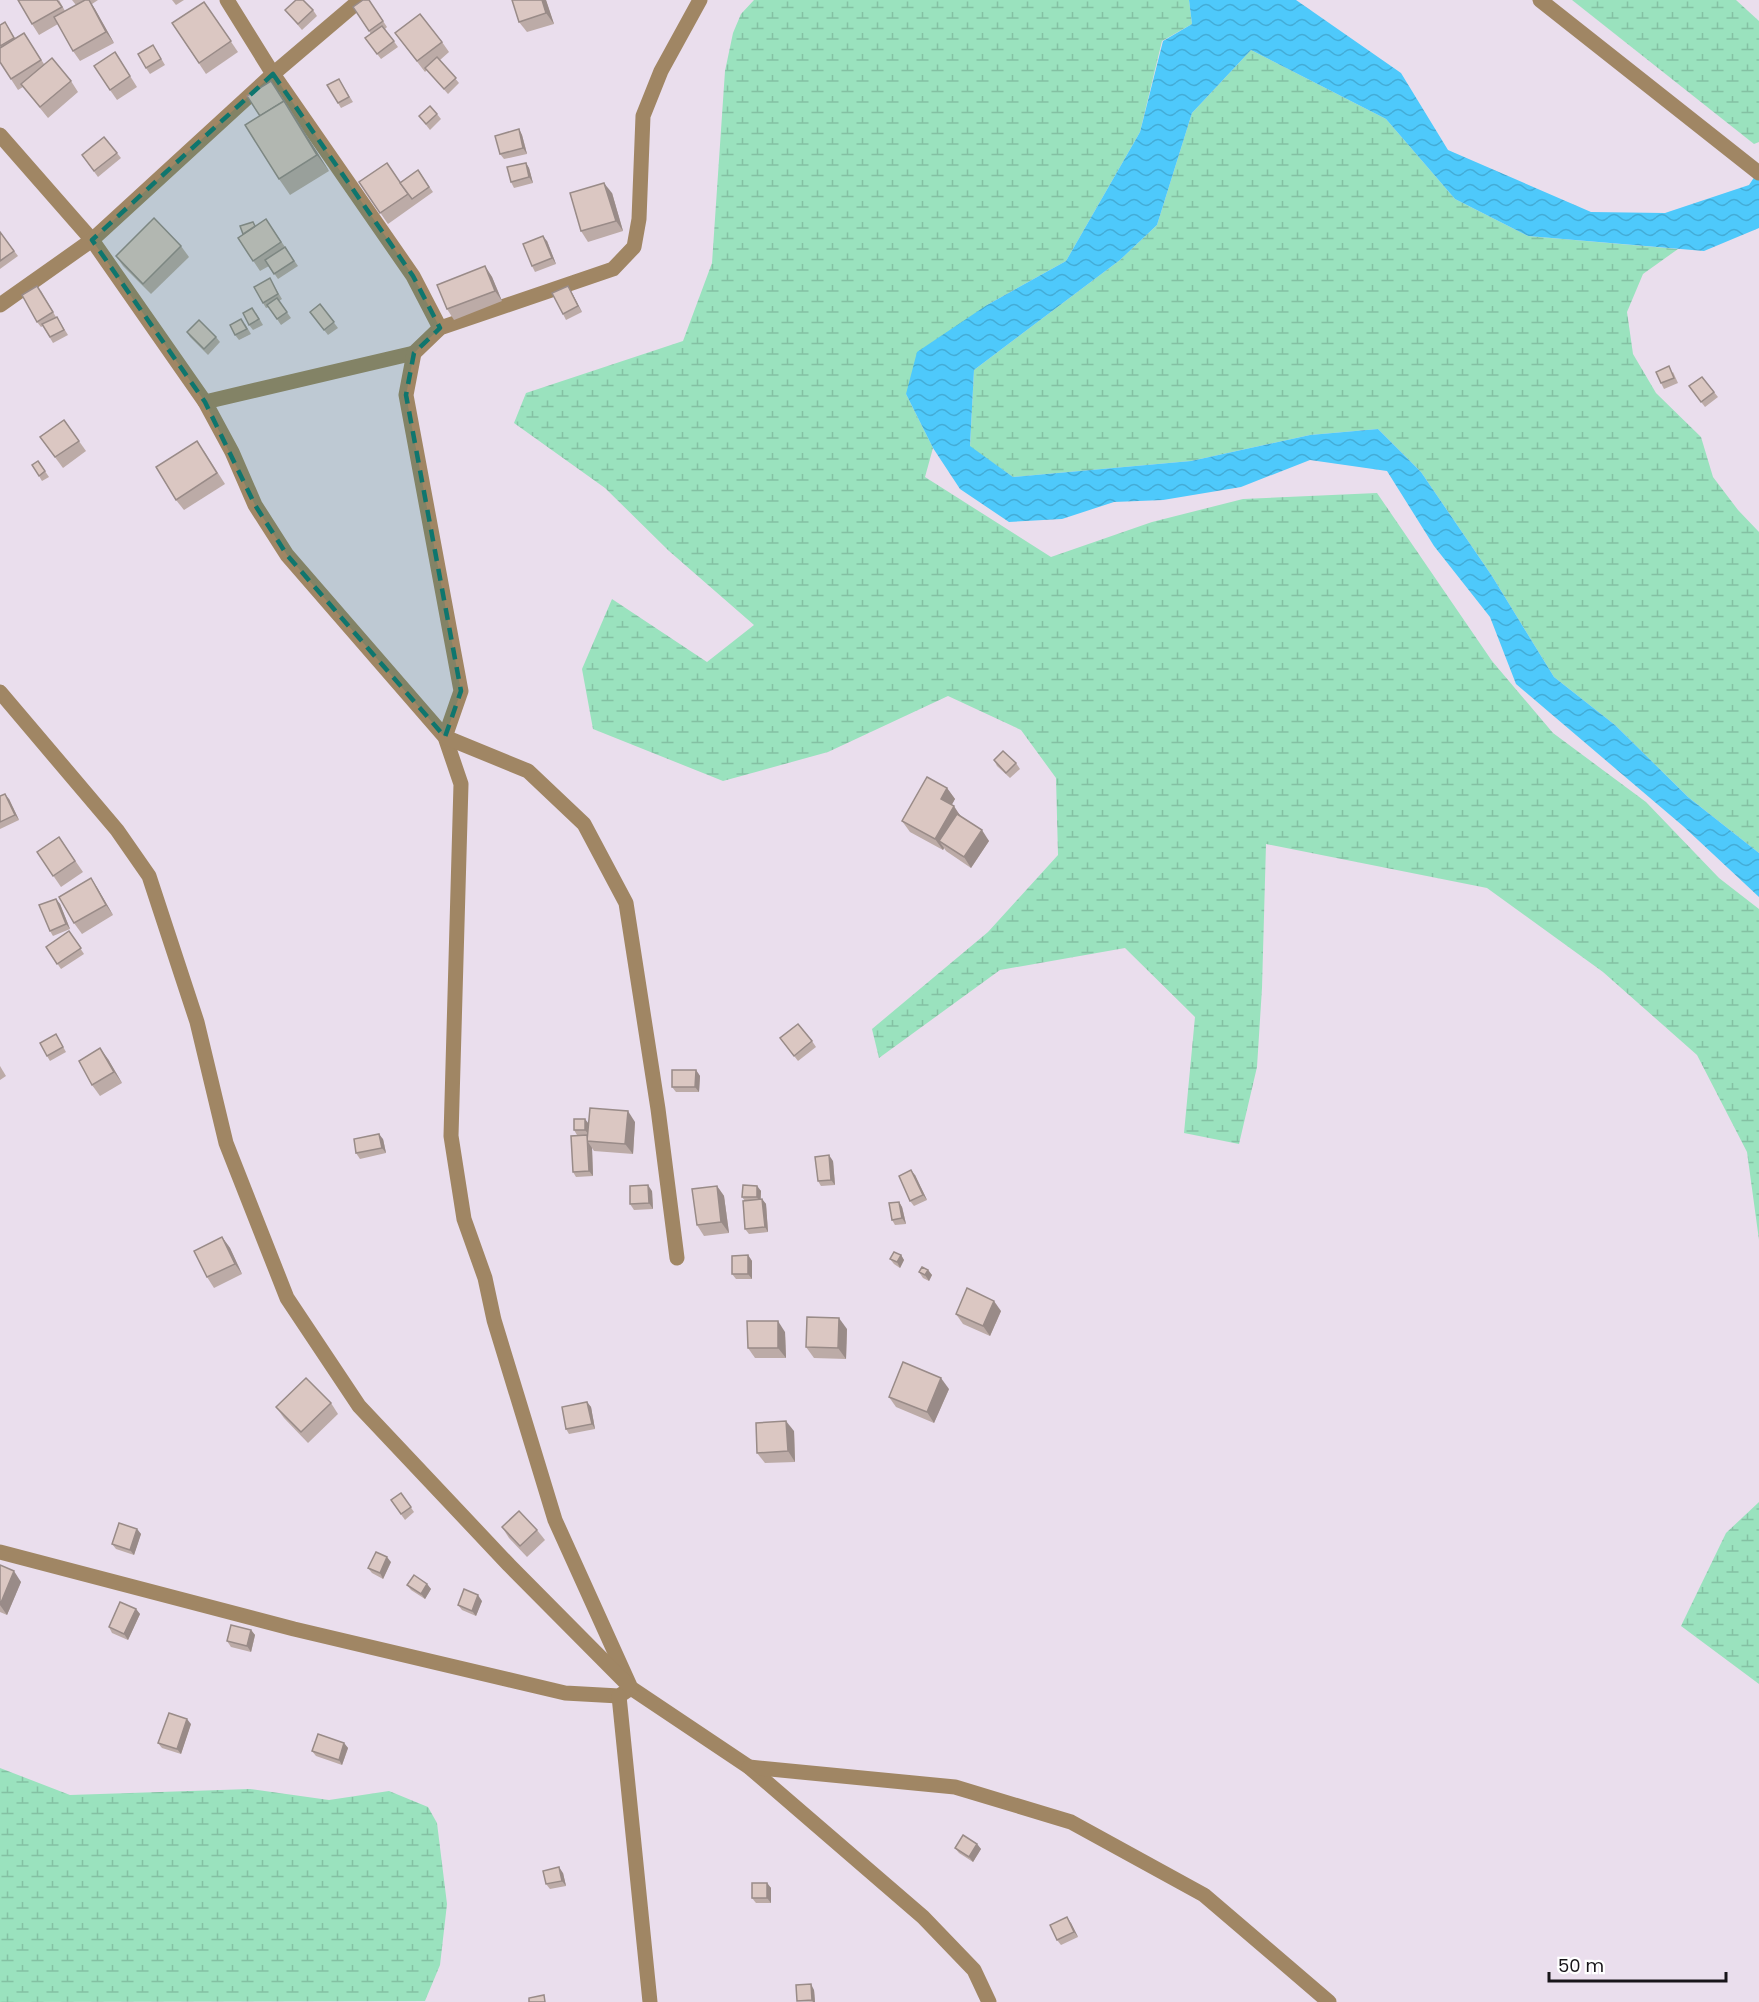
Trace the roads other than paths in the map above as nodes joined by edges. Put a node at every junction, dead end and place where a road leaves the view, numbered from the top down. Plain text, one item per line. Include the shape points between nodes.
1 (227, 0) edge
2 (360, 0) edge
3 (700, 0) edge
4 (1540, 0) edge
5 (273, 74) junction
6 (0, 135) edge
7 (1759, 172) edge
8 (92, 240) junction
9 (0, 305) edge
10 (440, 328) junction
11 (414, 353) junction
12 (205, 402) junction
13 (0, 692) edge
14 (445, 738) junction
15 (677, 1258) dead end
16 (0, 1552) edge
17 (625, 1692) junction
18 (749, 1767) junction
19 (650, 2002) edge
20 (989, 2002) edge
21 (1329, 2002) edge

1 - 5 street
2 - 5 street
3 - 10 street via 661,71 643,116 639,219 634,247 613,268
4 - 7 street
5 - 8 street
5 - 10 street via 413,276
6 - 8 street
8 - 9 street
8 - 12 street
10 - 11 street
11 - 12 street
11 - 14 street via 406,395 461,691
12 - 14 street via 255,505 287,555
13 - 17 street via 117,830 149,876 197,1023 226,1143 287,1298 359,1406
14 - 15 street via 528,771 585,824 626,903
14 - 17 street via 461,784 451,1136 464,1219 555,1520
16 - 17 street via 294,1629 565,1693
17 - 18 street
17 - 19 street
18 - 20 street via 923,1917 974,1970
18 - 21 street via 955,1787 1071,1822 1204,1895

